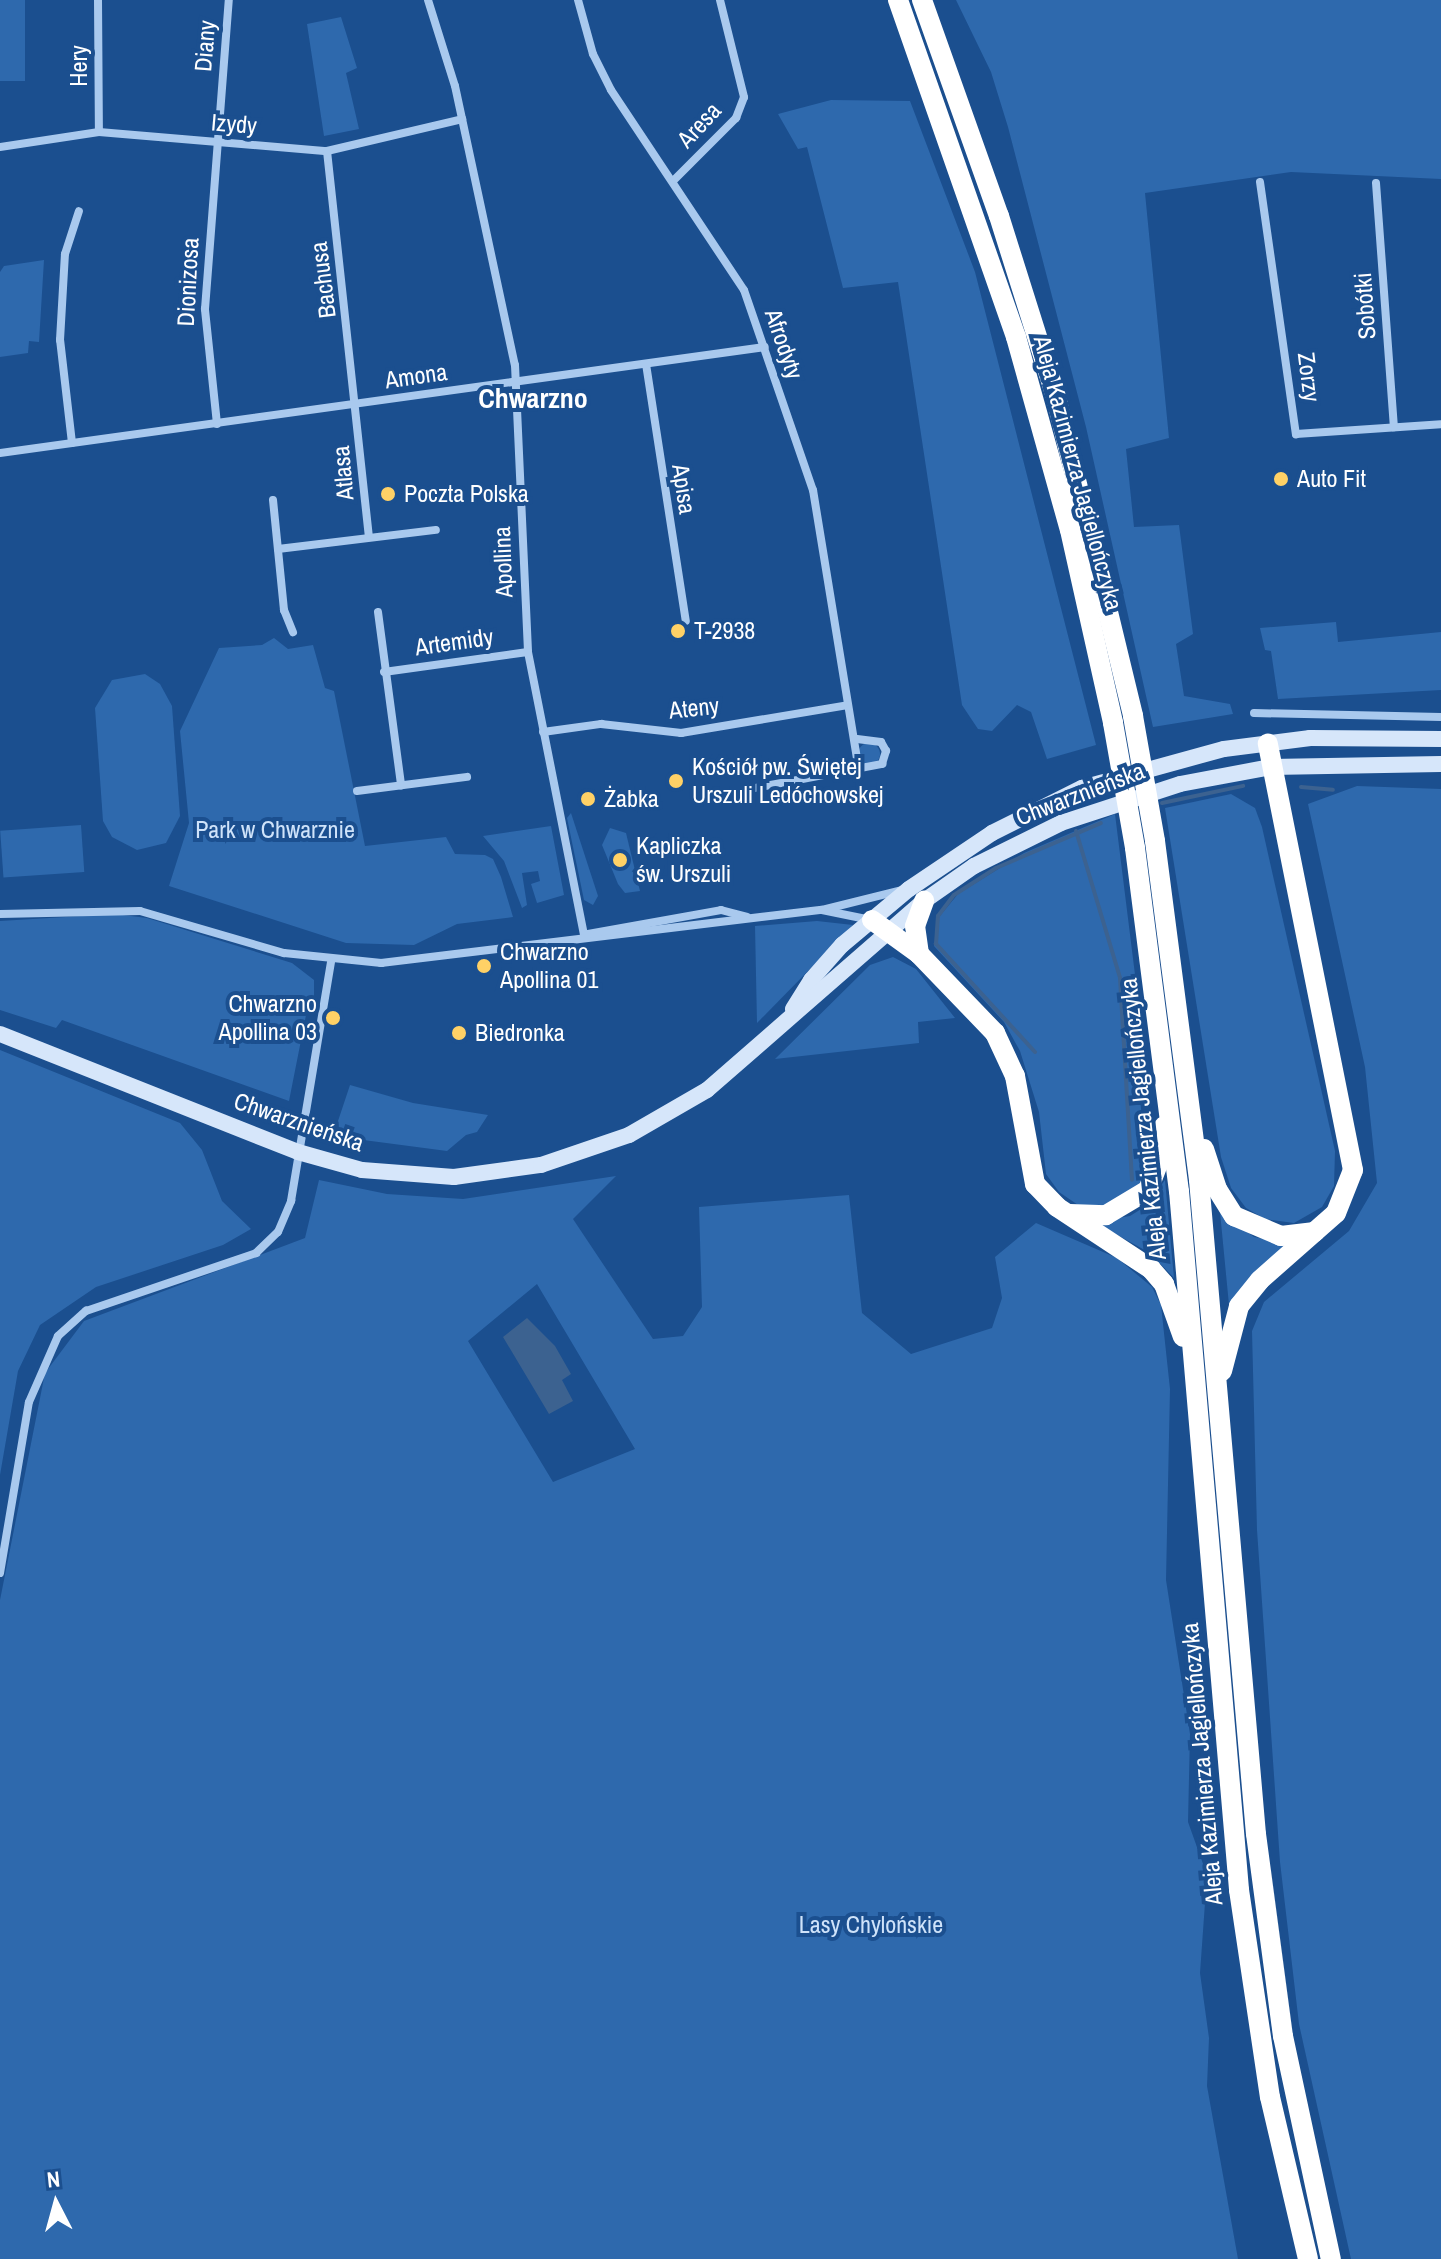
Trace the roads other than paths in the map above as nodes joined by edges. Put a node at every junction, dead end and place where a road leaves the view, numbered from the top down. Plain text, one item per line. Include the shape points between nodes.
1 (98, 0) edge
2 (229, 0) edge
3 (428, 0) edge
4 (578, 0) edge
5 (720, 0) edge
6 (898, 0) edge
7 (922, 0) edge
8 (462, 119) junction
9 (99, 132) junction
10 (218, 142) junction
11 (0, 147) edge
12 (327, 151) junction
13 (674, 180) junction
14 (1260, 182) dead end
15 (1376, 183) dead end
16 (79, 211) dead end
17 (765, 347) junction
18 (646, 364) junction
19 (517, 382) junction
20 (358, 405) junction
21 (217, 424) junction
22 (1441, 424) edge
23 (1394, 427) junction
24 (72, 443) junction
25 (0, 453) edge
26 (273, 500) dead end
27 (436, 530) dead end
28 (369, 537) junction
29 (278, 549) junction
30 (378, 612) dead end
31 (686, 621) dead end
32 (293, 632) dead end
33 (528, 652) junction
34 (384, 672) junction
35 (848, 705) junction
36 (1254, 713) dead end
37 (1441, 717) edge
38 (543, 732) junction
39 (855, 739) junction
40 (1441, 739) edge
41 (1268, 743) junction
42 (1441, 764) edge
43 (1271, 767) junction
44 (859, 771) junction
45 (467, 777) dead end
46 (401, 785) junction
47 (357, 791) dead end
48 (739, 791) dead end
49 (917, 895) junction
50 (822, 910) junction
51 (0, 914) edge
52 (881, 925) junction
53 (584, 936) junction
54 (919, 954) junction
55 (331, 962) junction
56 (0, 1034) edge
57 (1169, 1103) junction
58 (1192, 1115) junction
59 (298, 1152) junction
60 (1070, 1214) junction
61 (1315, 1232) junction
62 (1195, 1371) junction
63 (1217, 1395) junction
64 (0, 1573) edge
65 (1308, 2259) edge
66 (1331, 2259) edge

1 - 9 street, Hery
2 - 10 street, Diany
3 - 8 street, Apollina
4 - 13 street, Afrodyty via 602,74
5 - 13 street, Aresa via 744,80 744,97 736,118
6 - 57 highway, Aleja Kazimierza Jagiellończyka, bridge via 1016,337 1070,530 1135,848
7 - 58 highway, Aleja Kazimierza Jagiellończyka, bridge via 1056,397 1133,716
8 - 12 street, Izydy
8 - 19 street, Apollina
9 - 10 street, Izydy
9 - 11 street, Izydy
10 - 12 street, Izydy
10 - 21 street, Dionizosa via 204,330
12 - 20 street, Bachusa
13 - 17 street, Afrodyty via 738,275
14 - 23 street, Zorzy via 1296,434
15 - 23 street, Sobótki
16 - 24 street via 65,254 60,340
17 - 18 street, Amona
17 - 35 street, Afrodyty via 813,490
18 - 19 street, Amona
18 - 31 street, Apisa
19 - 20 street, Amona
19 - 33 street, Apollina
20 - 21 street, Amona
20 - 28 street, Atlasa
21 - 24 street, Amona
22 - 23 street, Zorzy
24 - 25 street, Amona
26 - 29 street
27 - 28 street
28 - 29 street
29 - 32 street via 284,610
30 - 34 street, Artemidy
33 - 34 street, Artemidy
33 - 38 street, Apollina
34 - 46 street, Artemidy
35 - 38 street, Ateny via 681,733 601,724
35 - 39 street, Afrodyty
36 - 37 street
38 - 53 street, Apollina
39 - 44 street, Afrodyty
39 - 44 street via 874,737 886,751 880,766
40 - 41 main road, Chwarznieńska
41 - 43 highway
41 - 49 main road, Chwarznieńska via 1174,759 1082,788 992,833
42 - 43 main road, Chwarznieńska
43 - 49 main road, Chwarznieńska via 1141,794 1061,823
43 - 61 highway via 1353,1159 1343,1202
44 - 48 street
45 - 46 street
46 - 47 street
49 - 50 street, Chwarznieńska
49 - 52 main road, Chwarznieńska
49 - 54 highway
50 - 52 street, Chwarznieńska
50 - 53 street, Chwarznieńska
51 - 55 street, Chwarznieńska via 140,911
52 - 54 highway
52 - 59 main road, Chwarznieńska via 811,980 791,1013 707,1090 629,1135 572,1157 427,1177 362,1170
53 - 55 street, Chwarznieńska via 420,962
54 - 60 highway via 979,1014 1007,1054 1035,1184 1047,1200
55 - 59 street
56 - 59 main road, Chwarznieńska
57 - 60 highway via 1159,1162 1148,1190 1106,1215
57 - 62 highway, Aleja Kazimierza Jagiellończyka
58 - 61 highway via 1217,1189 1234,1216 1281,1236
58 - 63 highway, Aleja Kazimierza Jagiellończyka
59 - 64 street via 287,1216 266,1245 100,1304 58,1336 29,1402
60 - 62 highway via 1135,1256 1164,1284
61 - 63 highway via 1239,1306 1229,1329
62 - 65 highway, Aleja Kazimierza Jagiellończyka via 1227,1780 1247,1958 1270,2097
63 - 66 highway, Aleja Kazimierza Jagiellończyka via 1273,1965 1301,2130

